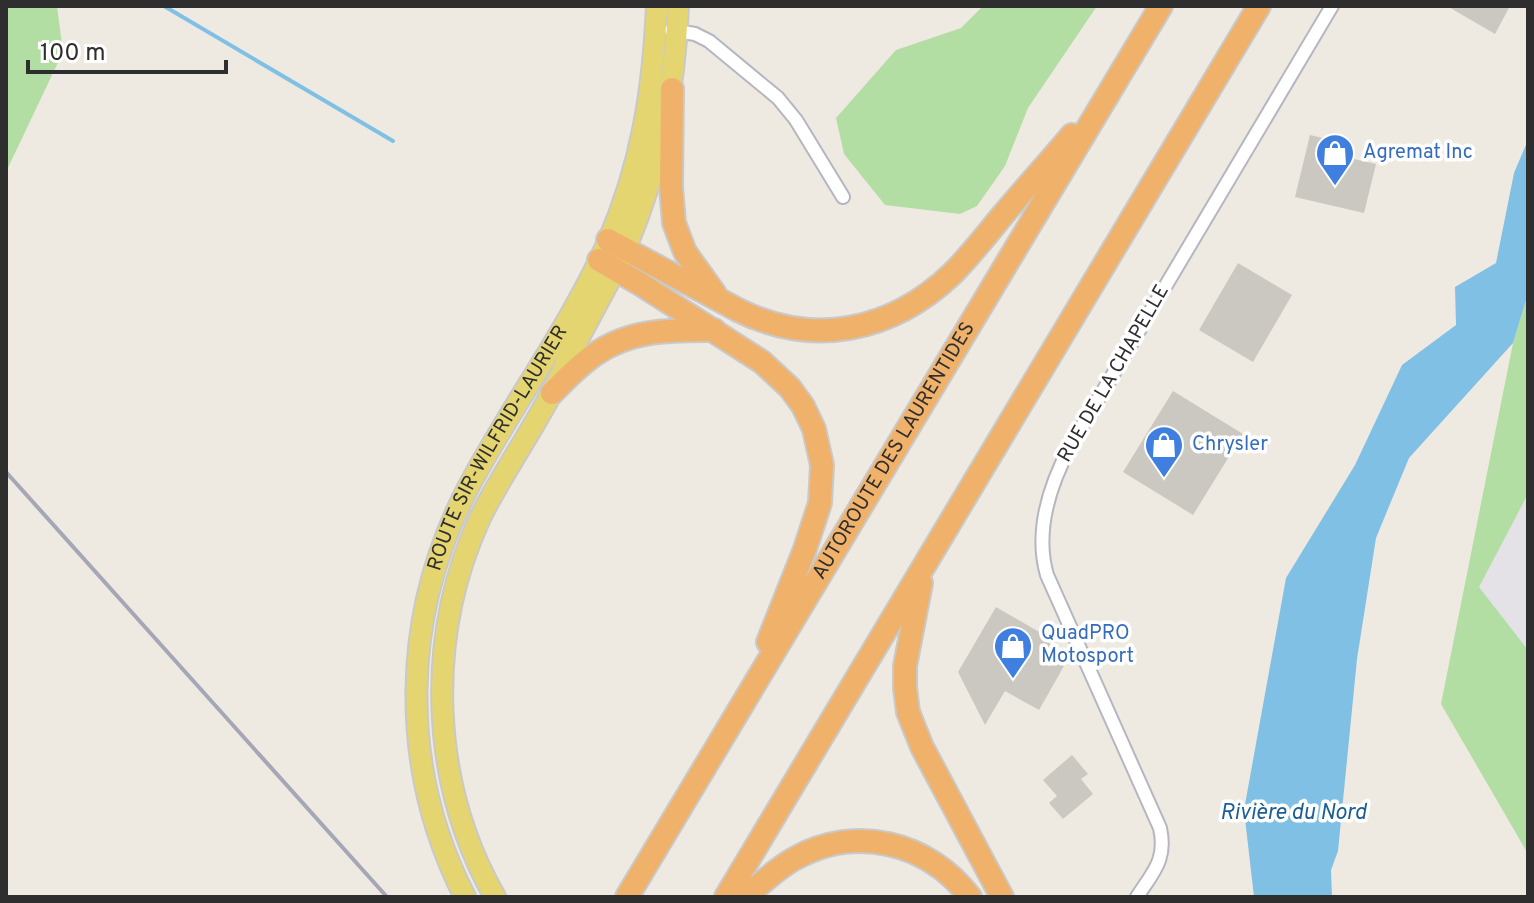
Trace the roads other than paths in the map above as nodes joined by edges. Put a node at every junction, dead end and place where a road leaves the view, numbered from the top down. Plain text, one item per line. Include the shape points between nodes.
1 (657, 6) edge
2 (678, 6) edge
3 (1161, 6) edge
4 (1259, 6) edge
5 (1332, 6) edge
6 (656, 30) junction
7 (677, 31) junction
8 (672, 89) junction
9 (1110, 92) junction
10 (843, 197) dead end
11 (612, 254) junction
12 (718, 299) junction
13 (714, 330) junction
14 (552, 393) junction
15 (925, 566) junction
16 (742, 705) junction
17 (465, 897) edge
18 (495, 897) edge
19 (627, 897) edge
20 (726, 897) edge
21 (745, 897) edge
22 (970, 897) edge
23 (1002, 897) edge
24 (1137, 897) edge

1 - 6 main road, ROUTE SIR-WILFRID-LAURIER
2 - 7 main road, ROUTE SIR-WILFRID-LAURIER
3 - 9 highway, AUTOROUTE DES LAURENTIDES
4 - 15 highway
5 - 24 street, RUE DE LA CHAPELLE via 1071,445 1047,503 1041,541 1047,575 1160,828 1159,862
6 - 7 street
6 - 11 main road, ROUTE SIR-WILFRID-LAURIER via 642,139
7 - 8 main road, ROUTE SIR-WILFRID-LAURIER
7 - 10 street via 709,41 778,98
8 - 11 main road, ROUTE SIR-WILFRID-LAURIER via 644,201
8 - 12 highway via 674,223 685,252
9 - 12 highway via 968,257 898,313 854,328 804,329 759,319
9 - 16 highway, AUTOROUTE DES LAURENTIDES
11 - 12 highway
11 - 13 highway
11 - 14 main road, ROUTE SIR-WILFRID-LAURIER
11 - 17 main road, ROUTE SIR-WILFRID-LAURIER via 572,310 469,485 427,594 417,668 421,757 434,821
13 - 14 highway via 654,332 619,340 593,355
13 - 16 highway via 790,388 814,429 822,465 817,517
14 - 18 main road, ROUTE SIR-WILFRID-LAURIER via 480,519 458,582 445,646 442,716 450,774 466,835
15 - 20 highway
15 - 23 highway via 906,655 908,712
16 - 19 highway, AUTOROUTE DES LAURENTIDES
21 - 22 highway via 796,858 855,841 894,845 929,859

